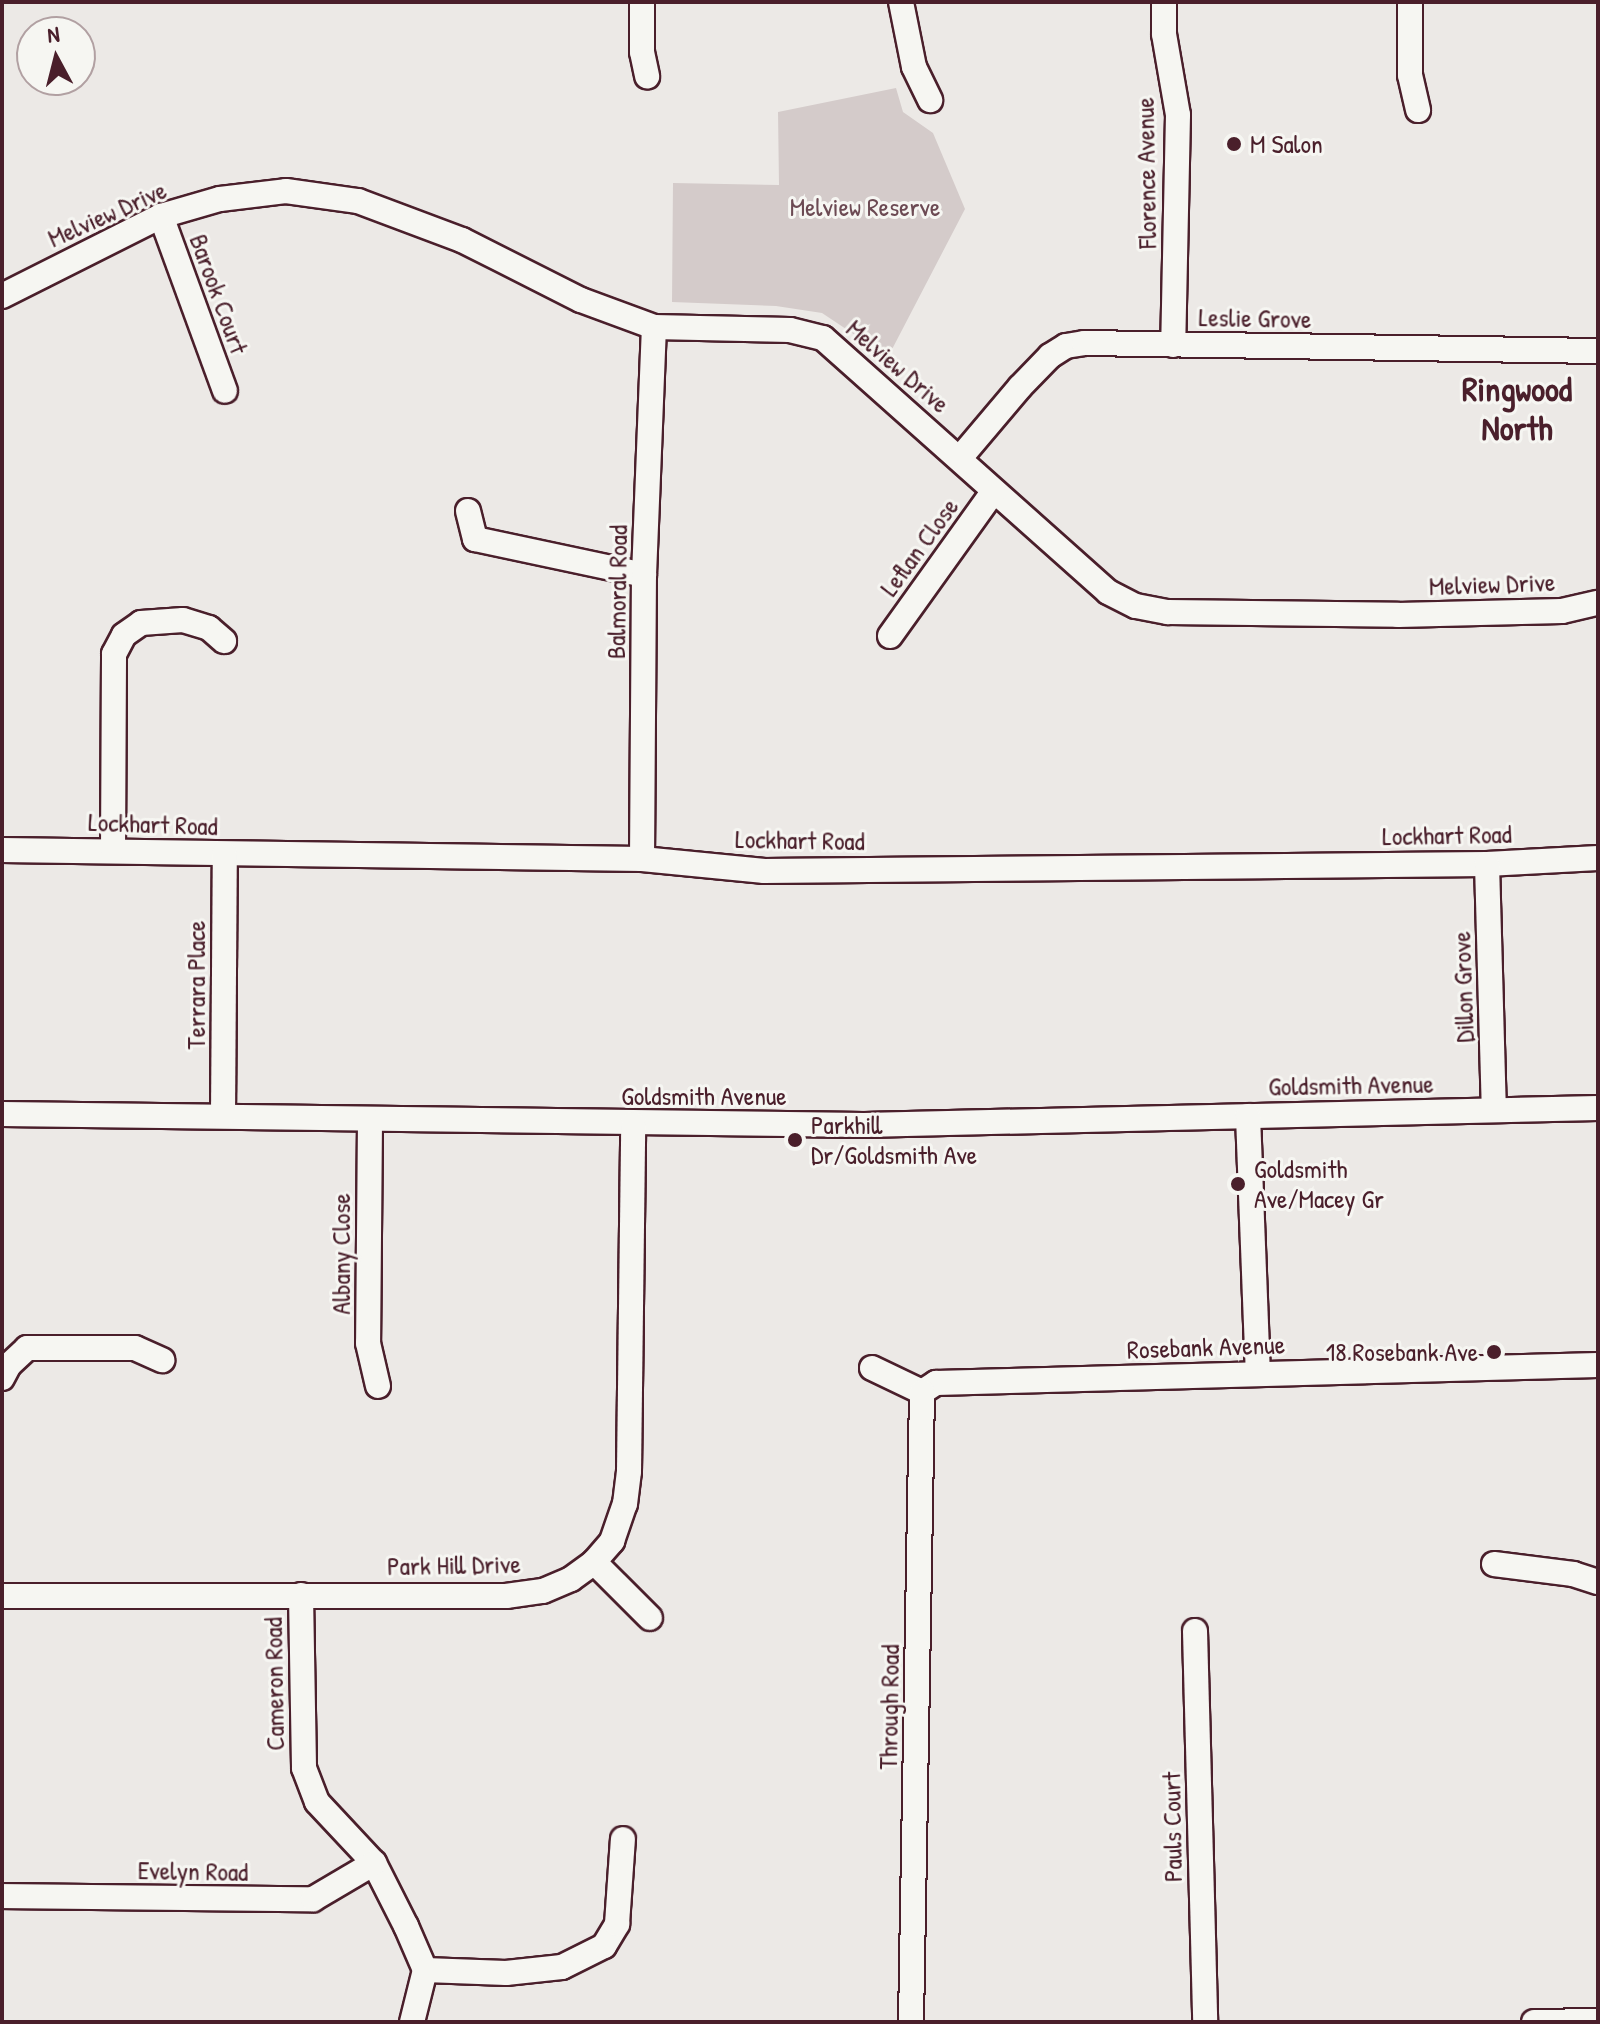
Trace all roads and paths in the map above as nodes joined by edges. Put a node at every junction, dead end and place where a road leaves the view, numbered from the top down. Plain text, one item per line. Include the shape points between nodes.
1 (642, 2) edge
2 (901, 2) edge
3 (1164, 2) edge
4 (1410, 2) edge
5 (647, 76) dead end
6 (930, 100) dead end
7 (1418, 110) dead end
8 (161, 216) junction
9 (2, 296) edge
10 (654, 327) junction
11 (1173, 345) junction
12 (1598, 351) edge
13 (225, 391) dead end
14 (960, 458) junction
15 (994, 491) junction
16 (468, 511) dead end
17 (644, 575) junction
18 (1598, 603) edge
19 (890, 636) dead end
20 (224, 641) dead end
21 (2, 850) edge
22 (113, 850) junction
23 (225, 854) junction
24 (1598, 858) edge
25 (642, 859) junction
26 (1487, 864) junction
27 (1598, 1108) edge
28 (1494, 1110) junction
29 (2, 1114) edge
30 (223, 1116) junction
31 (1248, 1116) junction
32 (370, 1121) junction
33 (633, 1124) junction
34 (162, 1360) dead end
35 (1598, 1365) edge
36 (872, 1368) dead end
37 (1258, 1374) junction
38 (2, 1378) edge
39 (378, 1386) dead end
40 (922, 1392) junction
41 (594, 1562) junction
42 (1494, 1564) dead end
43 (1598, 1582) edge
44 (301, 1595) junction
45 (2, 1596) edge
46 (650, 1618) dead end
47 (1195, 1631) dead end
48 (623, 1839) dead end
49 (374, 1863) junction
50 (2, 1896) edge
51 (425, 1970) junction
52 (1598, 2021) edge
53 (412, 2022) edge
54 (911, 2022) edge
55 (1205, 2022) edge
56 (1534, 2022) edge

1 - 5 street
2 - 6 street via 914,67
3 - 11 street, Florence Avenue via 1178,115
4 - 7 street via 1410,75
8 - 9 street, Melview Drive
8 - 10 street, Melview Drive via 220,199 286,191 358,201 462,240 581,300
8 - 13 street, Barook Court
10 - 14 street, Melview Drive via 790,330 823,338
10 - 17 street, Balmoral Road
11 - 12 street, Leslie Grove
11 - 14 street, Leslie Grove via 1066,346 1020,387
14 - 15 street, Melview Drive
15 - 18 street, Melview Drive via 1108,592 1136,606 1168,612 1428,614 1562,611
15 - 19 street, Leflan Close
16 - 17 street via 475,539
17 - 25 street, Balmoral Road
20 - 22 street via 209,628 183,620 141,623 124,635 114,654
21 - 22 street, Lockhart Road
22 - 23 street, Lockhart Road
23 - 25 street, Lockhart Road
23 - 30 street, Terrara Place
24 - 26 street, Lockhart Road
25 - 26 street, Lockhart Road via 764,871
26 - 28 street, Dillon Grove
27 - 28 street, Goldsmith Avenue
28 - 31 street, Goldsmith Avenue
29 - 30 street, Goldsmith Avenue
30 - 32 street, Goldsmith Avenue
31 - 33 street, Goldsmith Avenue via 864,1125
31 - 37 street
32 - 33 street, Goldsmith Avenue
32 - 39 street, Albany Close via 368,1343
33 - 41 street, Park Hill Drive via 629,1471 612,1541
34 - 38 street via 135,1348 27,1348
35 - 37 street, Rosebank Avenue
36 - 40 street
37 - 40 street, Rosebank Avenue via 936,1383
40 - 54 street, Through Road
41 - 44 street, Park Hill Drive via 543,1591 506,1596
41 - 46 street
42 - 43 street
44 - 45 street, Park Hill Drive
44 - 49 street, Cameron Road via 304,1768 317,1802
47 - 55 street, Pauls Court
48 - 51 street via 617,1924 604,1946 562,1967 506,1973
49 - 50 street, Evelyn Road via 313,1899
49 - 51 street, Cameron Road
51 - 53 street
52 - 56 street

